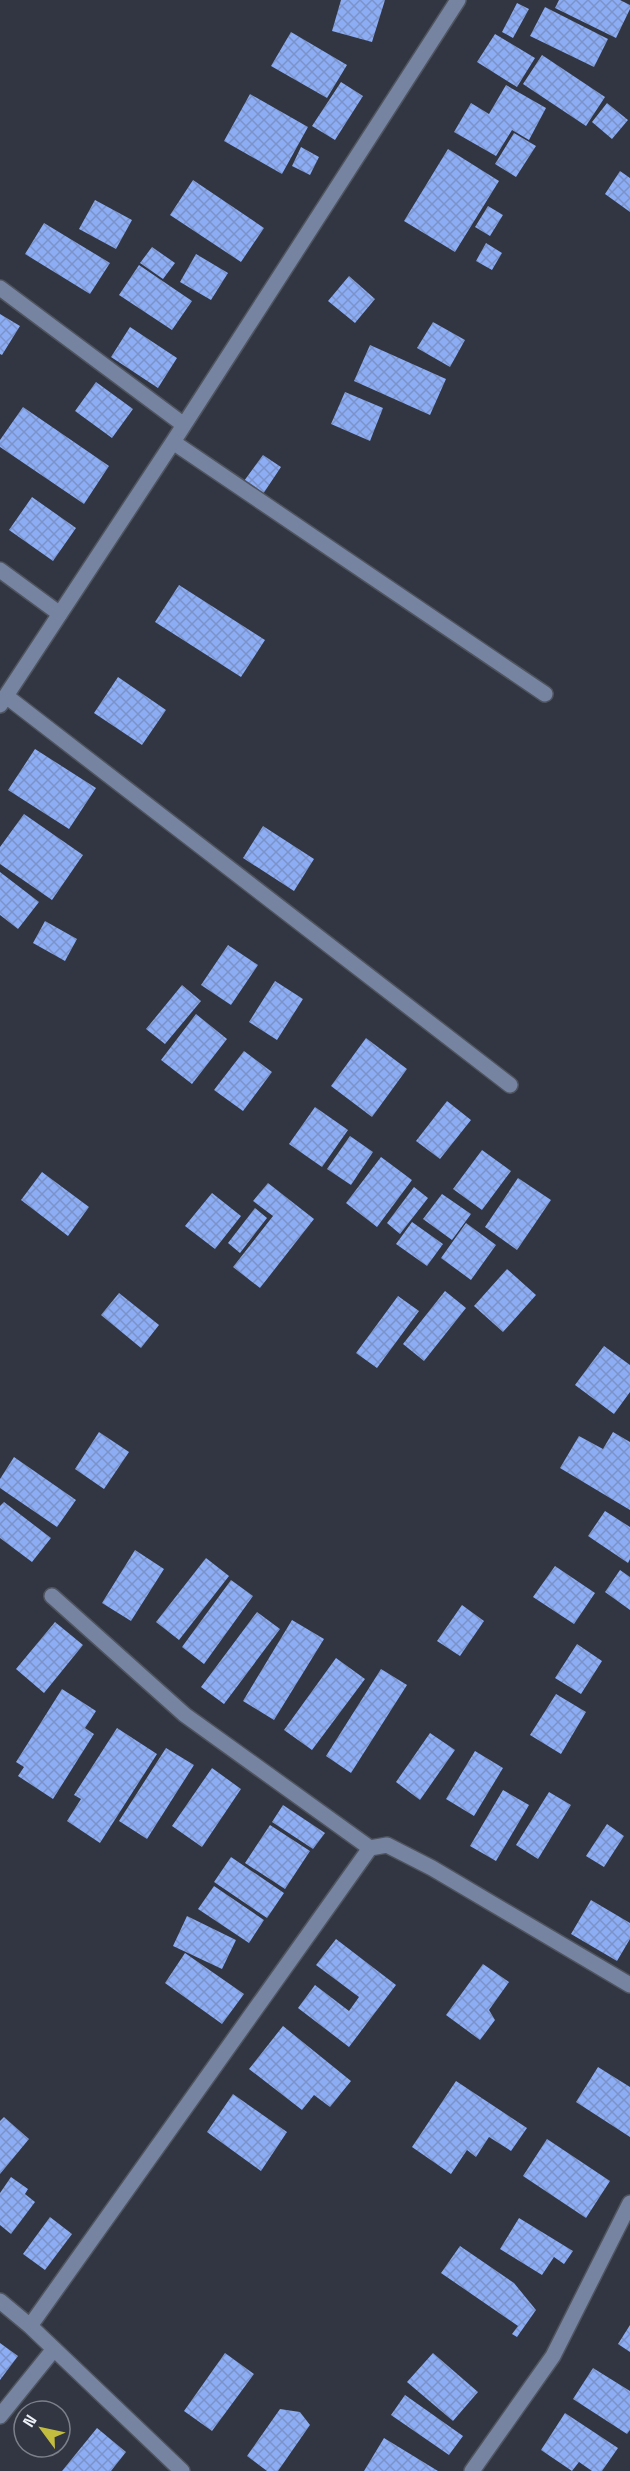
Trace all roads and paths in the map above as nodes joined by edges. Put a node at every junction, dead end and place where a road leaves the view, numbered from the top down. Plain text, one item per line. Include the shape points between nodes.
1 (458, 0) edge
2 (0, 288) edge
3 (184, 425) junction
4 (173, 442) junction
5 (0, 570) edge
6 (60, 614) junction
7 (545, 694) dead end
8 (3, 700) edge
9 (510, 1085) dead end
10 (52, 1596) dead end
11 (370, 1848) junction
12 (630, 1984) edge
13 (630, 2203) edge
14 (0, 2301) edge
15 (30, 2326) junction
16 (54, 2349) junction
17 (0, 2416) edge
18 (182, 2471) edge
19 (472, 2471) edge

1 - 3 street
2 - 3 street
3 - 4 street
4 - 6 street
4 - 7 street
5 - 6 street
6 - 8 street
8 - 9 street
10 - 11 street via 185,1715
11 - 12 street via 387,1845 432,1868
11 - 15 street
13 - 19 street via 554,2356
14 - 15 street
15 - 16 street
16 - 17 street
16 - 18 street

